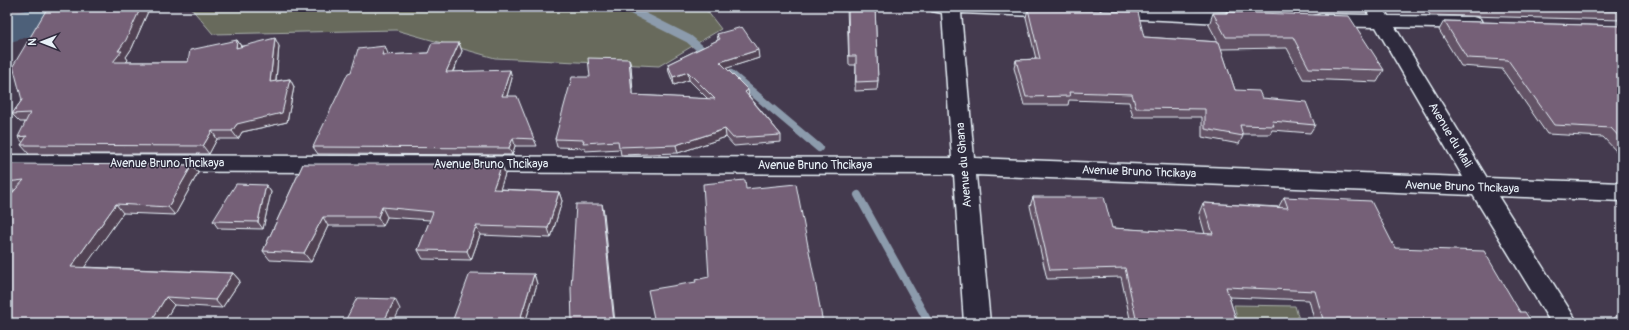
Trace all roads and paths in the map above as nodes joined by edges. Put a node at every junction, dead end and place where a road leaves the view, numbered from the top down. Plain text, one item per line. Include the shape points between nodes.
1 (938, 7) edge
2 (951, 7) edge
3 (1071, 12) edge
4 (1095, 13) edge
5 (1378, 14) edge
6 (1260, 18) edge
7 (1306, 19) edge
8 (1494, 24) edge
9 (7, 163) edge
10 (964, 166) junction
11 (1481, 188) junction
12 (1622, 192) edge
13 (977, 323) edge
14 (1565, 323) edge

1 - 2 street
2 - 3 street
2 - 10 street, Avenue du Ghana
4 - 6 street
5 - 7 street
5 - 8 street
5 - 11 street, Avenue du Mali
9 - 10 street, Avenue Bruno Thcikaya
10 - 11 street, Avenue Bruno Thcikaya
10 - 13 street, Avenue du Ghana
11 - 12 street, Avenue Bruno Thcikaya
11 - 14 street, Avenue du Mali

